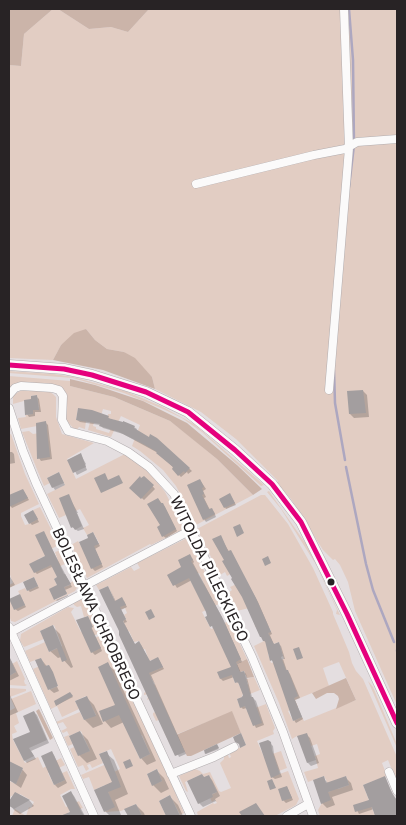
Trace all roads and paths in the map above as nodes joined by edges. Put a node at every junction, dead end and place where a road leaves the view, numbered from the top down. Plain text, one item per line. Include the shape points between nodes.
1 (344, 9) edge
2 (397, 139) edge
3 (349, 148) junction
4 (196, 184) dead end
5 (9, 365) edge
6 (329, 390) dead end
7 (9, 394) edge
8 (9, 408) edge
9 (191, 530) junction
10 (85, 589) junction
11 (9, 631) edge
12 (397, 723) edge
13 (234, 747) dead end
14 (389, 772) dead end
15 (170, 774) junction
16 (397, 791) edge
17 (308, 804) junction
18 (94, 816) edge
19 (191, 816) edge
20 (287, 816) edge
21 (313, 816) edge

1 - 3 street
2 - 3 street via 366,140
3 - 4 street
3 - 6 street
5 - 12 main road via 64,369 146,392 188,412 241,455 272,484 300,522
7 - 9 street, WITOLDA PILECKIEGO via 21,386 59,390 63,396 65,428 107,441 149,467 174,494
8 - 10 street, BOLESŁAWA CHROBREGO via 29,467
9 - 10 street
9 - 17 street, WITOLDA PILECKIEGO via 252,657
10 - 11 street
10 - 15 street, BOLESŁAWA CHROBREGO
11 - 18 street
13 - 15 street
14 - 16 street
15 - 19 street, BOLESŁAWA CHROBREGO
17 - 20 street
17 - 21 street, WITOLDA PILECKIEGO

